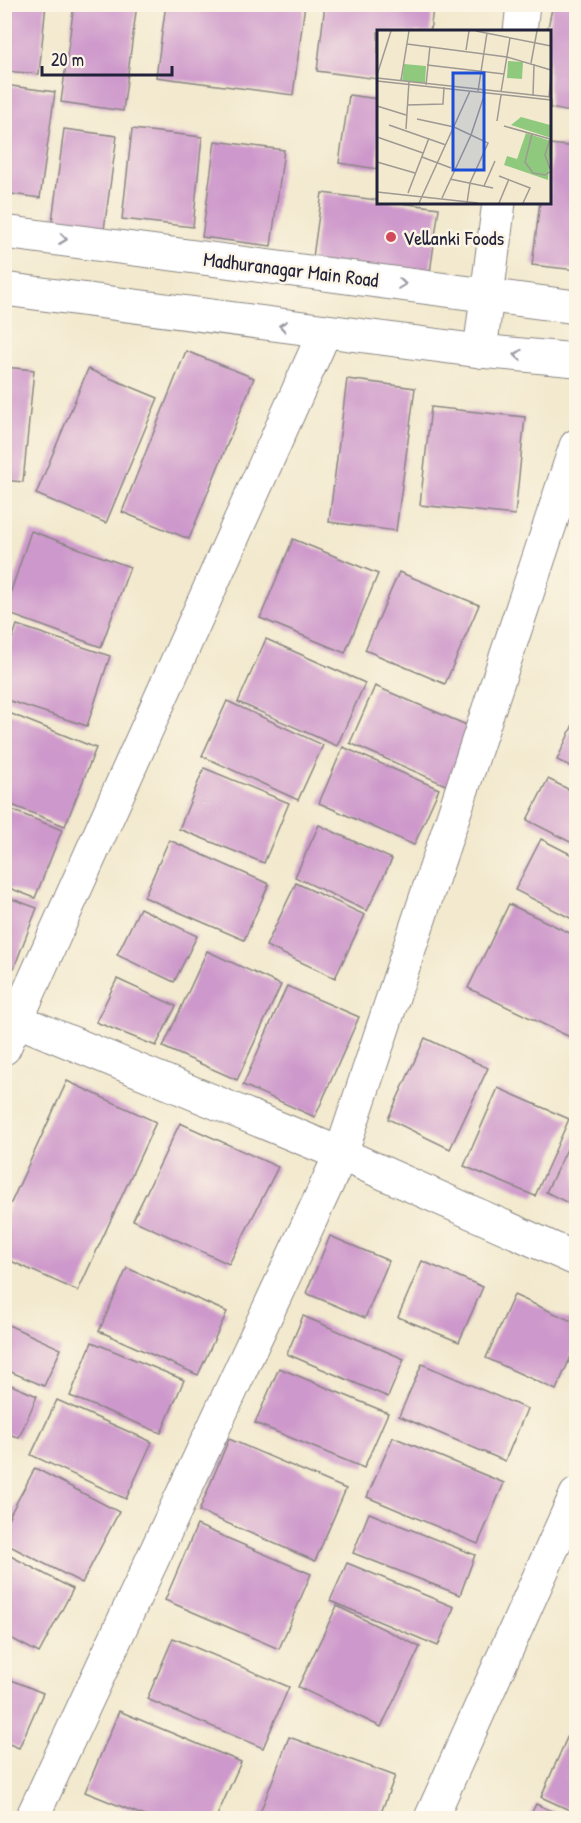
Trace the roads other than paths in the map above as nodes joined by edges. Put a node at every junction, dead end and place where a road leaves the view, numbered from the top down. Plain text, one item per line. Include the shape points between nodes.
1 (523, 4) edge
2 (520, 30) edge
3 (499, 204) edge
4 (4, 232) edge
5 (4, 289) edge
6 (487, 295) junction
7 (576, 307) edge
8 (325, 331) junction
9 (480, 351) junction
10 (576, 360) edge
11 (576, 446) edge
12 (11, 1017) edge
13 (4, 1048) edge
14 (341, 1154) junction
15 (576, 1259) edge
16 (576, 1495) edge
17 (32, 1818) edge
18 (431, 1818) edge

1 - 2 street
3 - 6 street
4 -> 6 street, Madhuranagar Main Road
8 -> 5 street
6 - 7 street, Madhuranagar Main Road
6 - 9 street
8 - 9 street
8 - 12 street
10 -> 9 street
11 - 14 street
12 - 13 street
12 - 14 street
14 - 15 street
14 - 17 street
16 - 18 street

